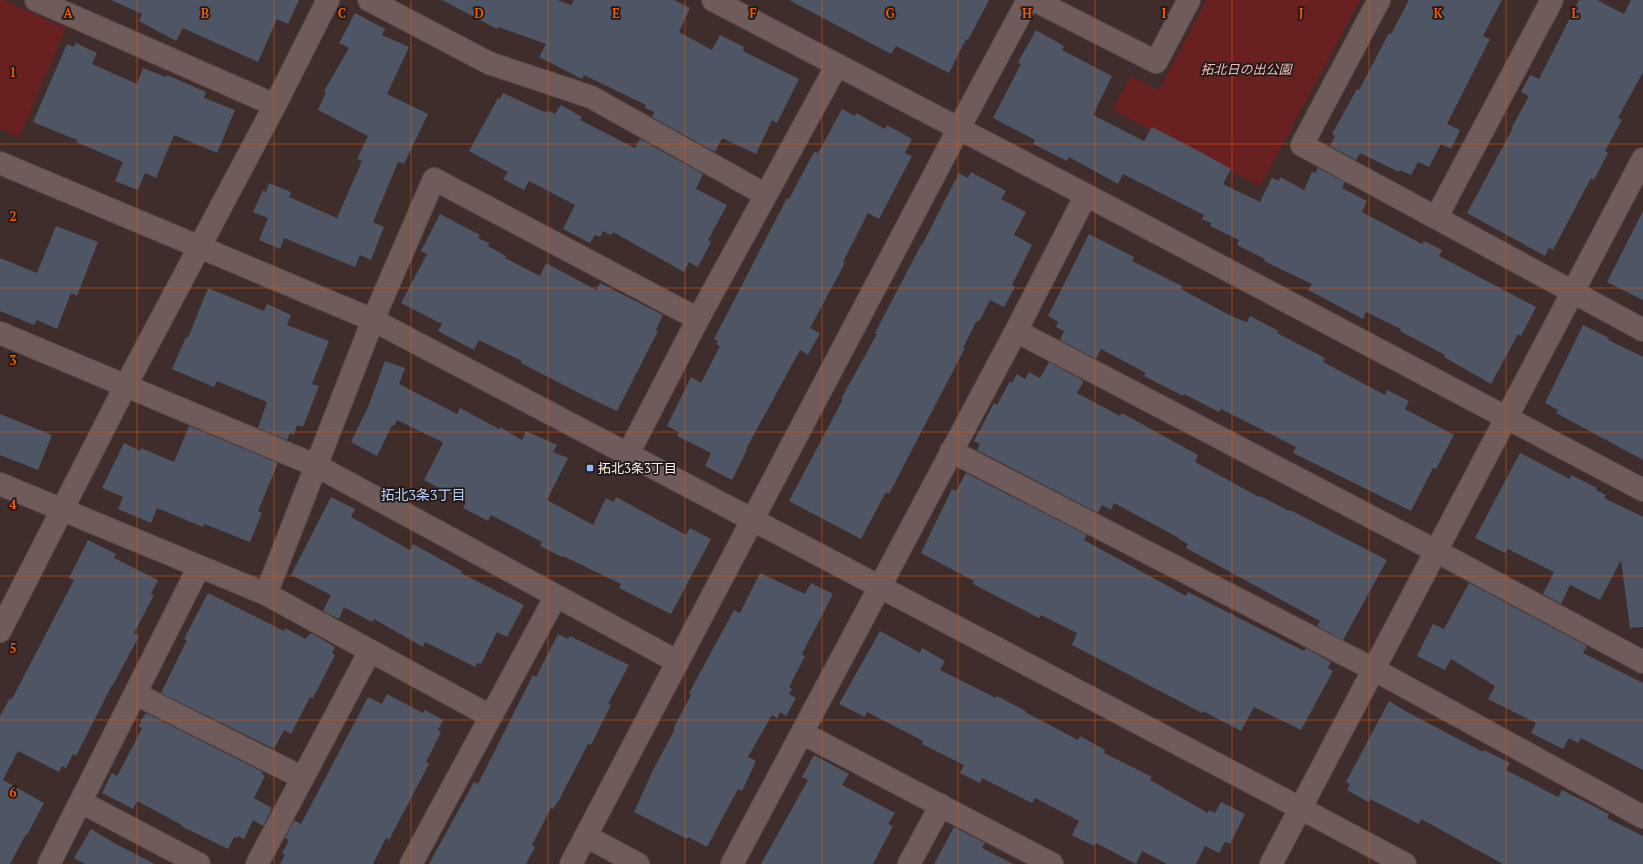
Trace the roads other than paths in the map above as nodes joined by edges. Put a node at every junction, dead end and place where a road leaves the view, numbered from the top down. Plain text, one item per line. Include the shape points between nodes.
1 (36, 0) edge
2 (328, 0) edge
3 (369, 0) edge
4 (712, 0) edge
5 (1028, 0) edge
6 (1034, 0) edge
7 (1189, 0) edge
8 (1379, 0) edge
9 (1552, 0) edge
10 (837, 65) junction
11 (274, 105) junction
12 (959, 128) junction
13 (1642, 162) edge
14 (0, 163) edge
15 (766, 195) junction
16 (1086, 195) junction
17 (1436, 218) junction
18 (199, 246) junction
19 (1572, 292) junction
20 (698, 319) junction
21 (373, 320) junction
22 (1643, 330) edge
23 (1016, 331) junction
24 (0, 333) edge
25 (126, 385) junction
26 (1507, 418) junction
27 (951, 451) junction
28 (628, 454) junction
29 (317, 466) junction
30 (0, 484) edge
31 (1643, 490) edge
32 (62, 510) junction
33 (752, 520) junction
34 (1436, 551) junction
35 (199, 567) junction
36 (880, 587) junction
37 (266, 594) junction
38 (556, 596) junction
39 (0, 631) edge
40 (370, 651) junction
41 (678, 662) junction
42 (1643, 662) edge
43 (1373, 669) junction
44 (136, 694) junction
45 (490, 716) junction
46 (802, 733) junction
47 (303, 778) junction
48 (81, 802) junction
49 (941, 806) junction
50 (1300, 808) junction
51 (1643, 817) edge
52 (586, 836) junction
53 (49, 864) edge
54 (199, 864) edge
55 (257, 864) edge
56 (411, 864) edge
57 (572, 864) edge
58 (638, 864) edge
59 (732, 864) edge
60 (909, 864) edge
61 (1052, 864) edge
62 (1271, 864) edge
63 (1404, 864) edge

1 - 11 street
2 - 11 street
3 - 15 street via 489,62 591,97
4 - 10 street
5 - 12 street
6 - 7 street via 1156,62
8 - 17 street via 1302,145
9 - 17 street
10 - 12 street
10 - 15 street
11 - 18 street
12 - 16 street
12 - 33 street
13 - 19 street
14 - 18 street
15 - 20 street
16 - 23 street
16 - 26 street
17 - 19 street
18 - 21 street
18 - 25 street
19 - 22 street
19 - 26 street
20 - 21 street via 434,179
20 - 28 street
21 - 28 street
21 - 29 street
23 - 27 street
23 - 34 street
24 - 25 street
25 - 29 street
25 - 32 street
26 - 31 street
26 - 34 street
27 - 36 street
27 - 43 street
28 - 33 street
29 - 37 street
29 - 38 street
30 - 32 street
32 - 35 street
32 - 39 street
33 - 36 street
33 - 41 street
34 - 42 street
34 - 43 street
35 - 37 street
35 - 44 street
36 - 46 street
36 - 50 street
37 - 40 street
38 - 41 street
38 - 45 street
40 - 45 street
40 - 47 street
41 - 52 street
43 - 50 street
43 - 51 street
44 - 47 street
44 - 48 street
45 - 56 street
46 - 49 street
46 - 59 street
47 - 55 street
48 - 53 street
48 - 54 street
49 - 60 street
49 - 61 street
50 - 62 street
50 - 63 street
52 - 57 street
52 - 58 street

